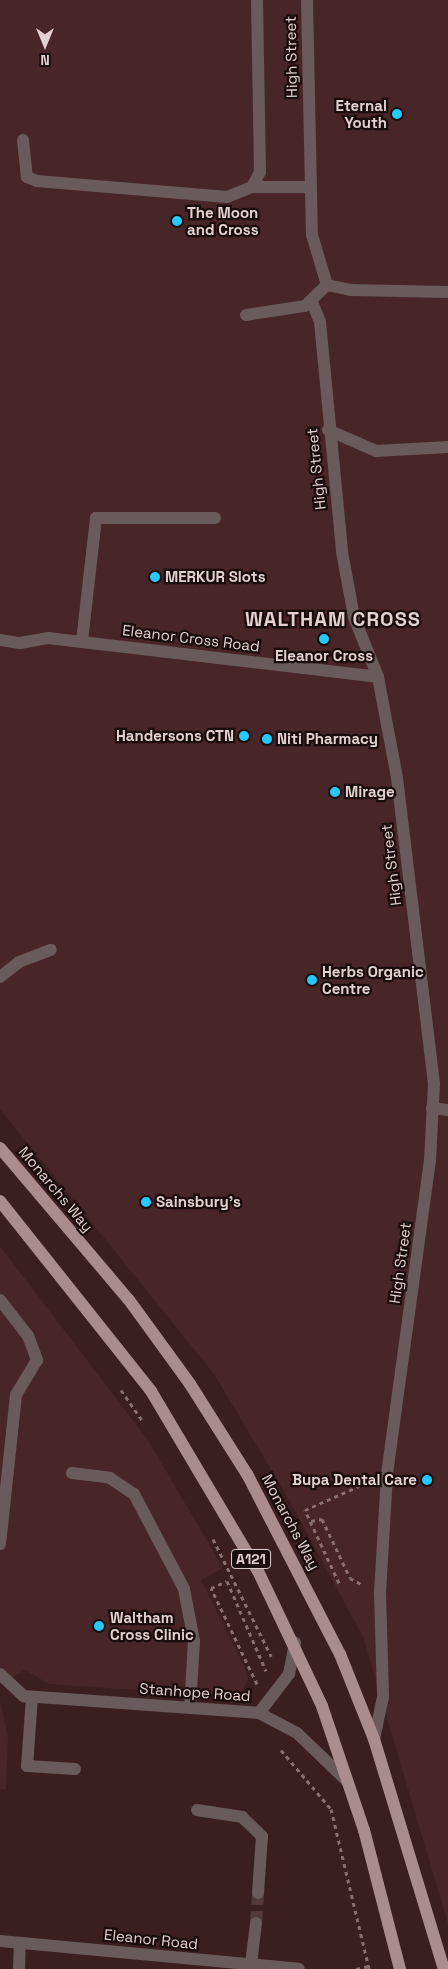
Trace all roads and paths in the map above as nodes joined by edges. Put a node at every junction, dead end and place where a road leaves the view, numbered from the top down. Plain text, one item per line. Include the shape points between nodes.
1 (257, 0) edge
2 (307, 0) edge
3 (24, 140) dead end
4 (311, 187) junction
5 (252, 188) junction
6 (327, 285) junction
7 (448, 292) edge
8 (312, 302) junction
9 (246, 315) dead end
10 (328, 430) junction
11 (448, 446) edge
12 (215, 518) dead end
13 (0, 640) edge
14 (82, 641) junction
15 (378, 677) junction
16 (51, 950) dead end
17 (0, 977) edge
18 (432, 1108) junction
19 (448, 1110) edge
20 (0, 1148) edge
21 (0, 1201) edge
22 (0, 1300) edge
23 (116, 1383) dead end
24 (148, 1428) dead end
25 (72, 1473) dead end
26 (387, 1474) junction
27 (311, 1521) junction
28 (211, 1536) dead end
29 (0, 1544) edge
30 (339, 1583) dead end
31 (380, 1593) junction
32 (294, 1643) junction
33 (0, 1674) edge
34 (259, 1695) dead end
35 (32, 1697) junction
36 (190, 1708) junction
37 (259, 1712) junction
38 (374, 1739) junction
39 (278, 1746) dead end
40 (75, 1769) dead end
41 (347, 1781) junction
42 (197, 1810) dead end
43 (258, 1893) tunnel mouth
44 (256, 1923) tunnel mouth
45 (0, 1941) edge
46 (20, 1943) junction
47 (251, 1964) junction
48 (369, 1967) edge
49 (19, 1969) edge
50 (299, 1969) edge
51 (356, 1969) edge
52 (400, 1969) edge
53 (444, 1969) edge

1 - 5 street via 260,172
2 - 4 street, High Street
3 - 5 street via 27,177 37,181 227,197
4 - 5 street
4 - 6 street, High Street via 312,235
6 - 7 street via 351,290
6 - 8 street
8 - 9 street via 288,312
8 - 10 street, High Street via 320,322
10 - 11 street via 376,451
10 - 15 street, High Street via 354,617
12 - 14 street via 96,518
13 - 14 street, Eleanor Cross Road
14 - 15 street, Eleanor Cross Road
15 - 18 street, High Street via 397,778 434,1084
16 - 17 street via 19,962
18 - 19 street
18 - 26 street, High Street via 430,1160
20 - 38 main road, Monarchs Way / A121 via 129,1300 190,1384 247,1474 298,1568
21 - 32 main road, A121 via 151,1391 208,1481
22 - 29 street via 28,1336 37,1360 16,1395
23 - 24 path
25 - 36 street via 110,1478 134,1494 184,1589 194,1640
26 - 27 path via 305,1510
26 - 31 street, High Street
27 - 30 path
27 - 31 path via 322,1520 350,1578
28 - 34 path via 272,1659 267,1673 227,1581 211,1588 254,1673
31 - 38 street, High Street via 383,1697
32 - 37 street via 289,1674
32 - 41 main road, A121
33 - 35 street via 24,1696
35 - 36 street, Stanhope Road
35 - 40 street via 27,1766
36 - 37 street, Stanhope Road
37 - 41 street, Stanhope Road via 297,1733
38 - 53 main road, Monarchs Way / A121
39 - 48 path via 331,1809
41 - 52 main road, A121
42 - 43 street via 242,1817 262,1836
44 - 47 street
45 - 46 street, Eleanor Road
46 - 47 street, Eleanor Road
46 - 49 street
47 - 50 street, Eleanor Road
48 - 51 path

